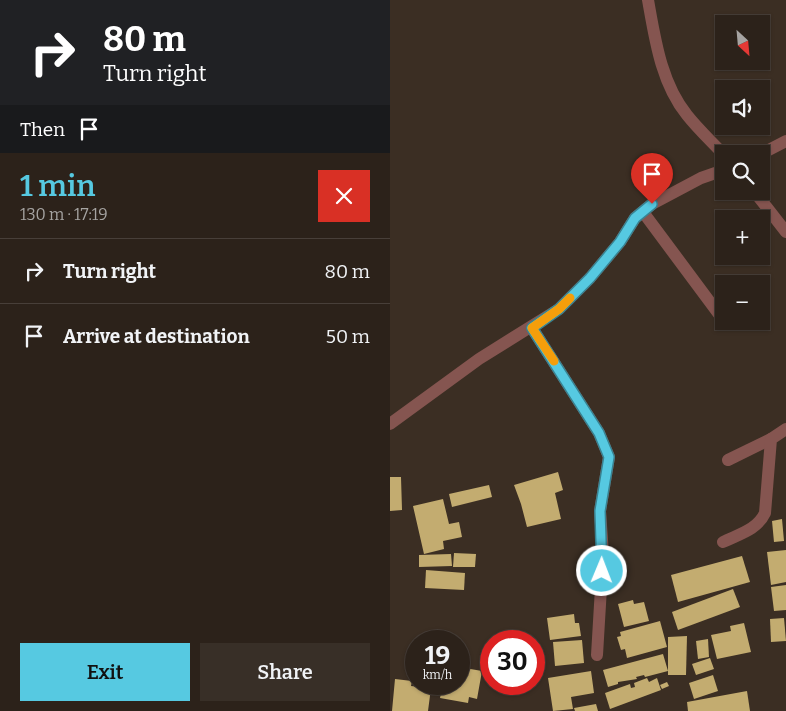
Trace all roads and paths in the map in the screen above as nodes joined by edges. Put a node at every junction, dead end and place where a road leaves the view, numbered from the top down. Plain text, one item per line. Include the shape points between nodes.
1 (648, 0) edge
2 (786, 141) edge
3 (715, 145) edge
4 (770, 149) edge
5 (715, 174) edge
6 (761, 200) edge
7 (643, 212) junction
8 (786, 232) edge
9 (715, 309) edge
10 (532, 328) junction
11 (390, 424) edge
12 (786, 429) edge
13 (771, 439) junction
14 (728, 460) dead end
15 (723, 542) dead end
16 (597, 655) dead end

1 - 3 street via 658,55 668,81 686,114
2 - 4 street
5 - 7 street via 676,190
6 - 8 street
7 - 9 street
7 - 10 street via 590,278 559,309
10 - 11 street via 479,359
10 - 16 street via 599,433 609,457 600,511 603,554
12 - 13 street
13 - 14 street
13 - 15 street via 765,513 755,527

